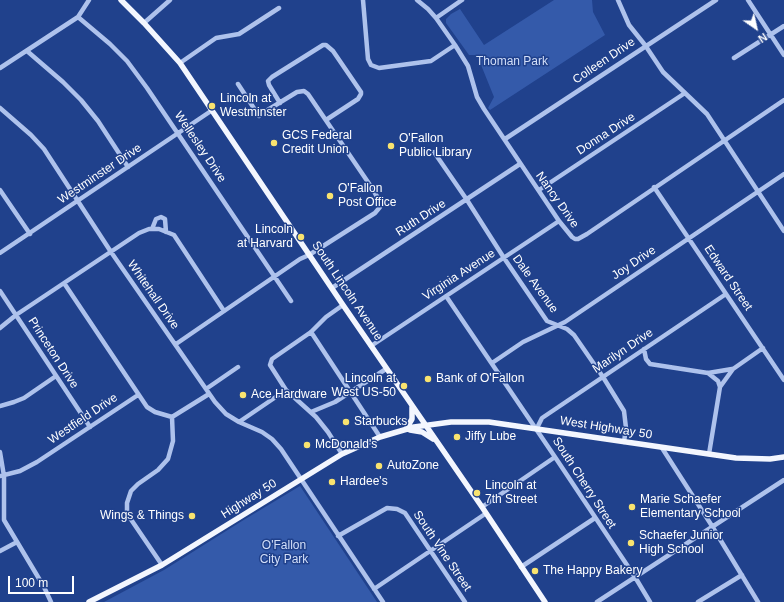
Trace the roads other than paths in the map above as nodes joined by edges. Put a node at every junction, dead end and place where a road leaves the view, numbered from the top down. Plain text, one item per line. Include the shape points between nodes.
1 (90, 0) edge
2 (120, 0) edge
3 (170, 0) edge
4 (364, 0) edge
5 (417, 0) edge
6 (462, 0) edge
7 (618, 0) edge
8 (716, 0) edge
9 (748, 0) edge
10 (279, 8) dead end
11 (78, 17) junction
12 (436, 18) junction
13 (144, 23) junction
14 (784, 26) edge
15 (770, 35) junction
16 (455, 45) junction
17 (645, 45) junction
18 (27, 51) junction
19 (784, 55) edge
20 (734, 58) dead end
21 (180, 63) junction
22 (0, 68) edge
23 (238, 84) dead end
24 (686, 93) junction
25 (784, 100) edge
26 (280, 102) junction
27 (0, 108) edge
28 (211, 111) junction
29 (266, 111) dead end
30 (259, 116) dead end
31 (326, 120) junction
32 (178, 133) junction
33 (505, 140) junction
34 (725, 141) junction
35 (434, 152) dead end
36 (520, 164) junction
37 (128, 167) junction
38 (784, 174) edge
39 (654, 187) junction
40 (0, 190) edge
41 (538, 190) junction
42 (758, 191) junction
43 (467, 200) junction
44 (77, 201) junction
45 (559, 222) junction
46 (152, 228) junction
47 (784, 231) edge
48 (166, 232) junction
49 (30, 234) junction
50 (689, 238) junction
51 (111, 252) junction
52 (0, 253) edge
53 (309, 255) junction
54 (504, 258) junction
55 (275, 277) junction
56 (64, 283) junction
57 (332, 288) junction
58 (0, 291) edge
59 (726, 294) junction
60 (446, 296) junction
61 (291, 301) dead end
62 (343, 305) junction
63 (224, 311) junction
64 (16, 315) junction
65 (558, 325) junction
66 (0, 328) edge
67 (311, 332) junction
68 (176, 344) junction
69 (370, 346) junction
70 (763, 348) junction
71 (644, 349) junction
72 (492, 363) junction
73 (238, 367) dead end
74 (386, 369) junction
75 (733, 369) junction
76 (708, 373) junction
77 (56, 376) junction
78 (603, 377) junction
79 (784, 380) edge
80 (720, 387) junction
81 (286, 390) junction
82 (207, 392) junction
83 (351, 392) junction
84 (138, 395) junction
85 (411, 405) junction
86 (0, 406) edge
87 (311, 412) junction
88 (172, 417) junction
89 (239, 422) junction
90 (425, 425) junction
91 (90, 427) junction
92 (537, 428) junction
93 (406, 429) junction
94 (380, 437) junction
95 (624, 442) junction
96 (438, 443) junction
97 (662, 448) junction
98 (0, 452) edge
99 (342, 454) junction
100 (709, 454) junction
101 (555, 456) junction
102 (784, 456) edge
103 (2, 476) edge
104 (301, 479) junction
105 (784, 480) edge
106 (482, 507) junction
107 (485, 514) junction
108 (595, 518) junction
109 (712, 526) junction
110 (338, 536) junction
111 (17, 542) junction
112 (0, 551) edge
113 (431, 551) junction
114 (162, 565) junction
115 (521, 568) junction
116 (742, 575) junction
117 (635, 577) junction
118 (374, 589) junction
119 (51, 602) edge
120 (90, 602) edge
121 (383, 602) edge
122 (465, 602) edge
123 (545, 602) edge
124 (597, 602) edge
125 (650, 602) edge
126 (698, 602) edge
127 (758, 602) edge

1 - 11 street
2 - 13 main road, South Lincoln Avenue
3 - 13 street
4 - 16 street via 368,59 372,65 379,68 431,61
5 - 12 street, Nancy Drive
6 - 12 street
7 - 17 street via 629,25
8 - 17 street, Colleen Drive
9 - 15 street
10 - 21 street via 238,34 216,38
11 - 18 street
11 - 32 street, Wellesley Drive via 127,61
12 - 16 street, Nancy Drive
13 - 21 main road, South Lincoln Avenue
14 - 15 street
15 - 19 street
15 - 20 street
16 - 33 street, Nancy Drive via 468,66 477,97
17 - 24 street via 663,72
17 - 33 street, Colleen Drive
18 - 22 street
18 - 37 street via 81,100
21 - 28 main road, South Lincoln Avenue
23 - 30 street
24 - 34 street via 707,114
24 - 41 street, Donna Drive
25 - 34 street, Nancy Drive
26 - 29 street
26 - 31 street via 297,92 304,91
26 - 31 street via 268,81 323,44 326,45 333,51 361,92 358,99
27 - 44 street, Whitehall Drive via 32,135 44,149
28 - 32 street, Westminster Drive
28 - 53 main road, South Lincoln Avenue
31 - 53 street via 377,196 380,207
32 - 37 street, Westminster Drive
32 - 55 street, Wellesley Drive
33 - 36 street, Nancy Drive
34 - 39 street, Nancy Drive
34 - 42 street
35 - 43 street, Dale Avenue
36 - 41 street, Nancy Drive
36 - 43 street, Ruth Drive
37 - 44 street, Westminster Drive
38 - 42 street, Joy Drive
39 - 45 street, Nancy Drive via 578,239 572,237
39 - 50 street, Edward Street
40 - 49 street
41 - 45 street, Nancy Drive
42 - 47 street
42 - 50 street, Joy Drive
43 - 54 street, Dale Avenue
43 - 57 street, Ruth Drive
44 - 49 street, Westminster Drive
44 - 51 street, Whitehall Drive
45 - 54 street, Virginia Avenue
46 - 48 street
46 - 48 street via 156,219 161,217 165,219
46 - 51 street via 139,233
48 - 63 street via 174,235
49 - 52 street, Westminster Drive
50 - 59 street, Edward Street
50 - 65 street, Joy Drive
51 - 56 street
51 - 68 street, Whitehall Drive
53 - 55 street
53 - 57 main road, South Lincoln Avenue
54 - 60 street, Virginia Avenue
54 - 65 street, Dale Avenue via 547,321
55 - 61 street, Wellesley Drive
55 - 63 street
56 - 64 street
56 - 84 street
57 - 62 main road, South Lincoln Avenue
58 - 64 street, Princeton Drive
59 - 70 street, Edward Street
59 - 71 street, Marilyn Drive
60 - 69 street, Virginia Avenue
60 - 72 street, South Cherry Street
62 - 67 street
62 - 69 main road, South Lincoln Avenue
63 - 68 street
64 - 66 street
64 - 77 street, Princeton Drive
65 - 72 street, Joy Drive via 523,342
65 - 78 street, Dale Avenue via 574,336
67 - 81 street via 272,359 270,365
67 - 83 street
68 - 82 street, Whitehall Drive
69 - 74 main road, South Lincoln Avenue
70 - 75 street
70 - 79 street, Edward Street
71 - 76 street via 650,364
71 - 78 street, Marilyn Drive
72 - 92 street, South Cherry Street
73 - 82 street
74 - 83 street
74 - 85 main road, South Lincoln Avenue
75 - 76 street
75 - 80 street
76 - 80 street via 718,381
77 - 86 street via 24,398
77 - 91 street, Princeton Drive
78 - 92 street, Marilyn Drive via 542,418
78 - 95 street, Dale Avenue via 624,411
80 - 100 street
81 - 87 street
81 - 89 street
82 - 88 street
82 - 89 street, Whitehall Drive via 226,414
83 - 87 street
83 - 94 street
84 - 88 street via 151,410
84 - 91 street, Westfield Drive
85 - 90 main road, South Lincoln Avenue
85 - 93 main road via 412,418
87 - 99 street
88 - 114 street via 174,441 168,459 130,491 127,502 130,518
89 - 104 street, Whitehall Drive via 272,439
90 - 92 main road, West Highway 50 via 471,421
90 - 93 main road, Highway 50
90 - 96 main road, South Lincoln Avenue
91 - 103 street, Westfield Drive via 20,471
92 - 95 main road, West Highway 50
92 - 101 street, South Cherry Street
93 - 94 main road, Highway 50
93 - 96 main road via 422,432
94 - 99 main road, Highway 50
95 - 97 main road, West Highway 50
96 - 106 main road, South Lincoln Avenue
97 - 100 main road, West Highway 50
97 - 109 street
98 - 103 street
99 - 104 main road, Highway 50
100 - 102 main road, West Highway 50 via 752,459
101 - 106 street
101 - 108 street, South Cherry Street
103 - 111 street via 4,520
104 - 110 street, Whitehall Drive
104 - 114 main road, Highway 50
105 - 109 street
106 - 107 main road, South Lincoln Avenue
107 - 113 street
107 - 115 main road, South Lincoln Avenue
108 - 115 street
108 - 117 street, South Cherry Street
109 - 116 street
109 - 117 street
110 - 113 street, South Vine Street via 387,508 397,509 405,513
110 - 118 street, Whitehall Drive
111 - 112 street
111 - 119 street
113 - 118 street
113 - 122 street, South Vine Street
114 - 120 main road, Highway 50
115 - 123 main road, South Lincoln Avenue
116 - 126 street
116 - 127 street
117 - 124 street
117 - 125 street, South Cherry Street
118 - 121 street, Whitehall Drive

